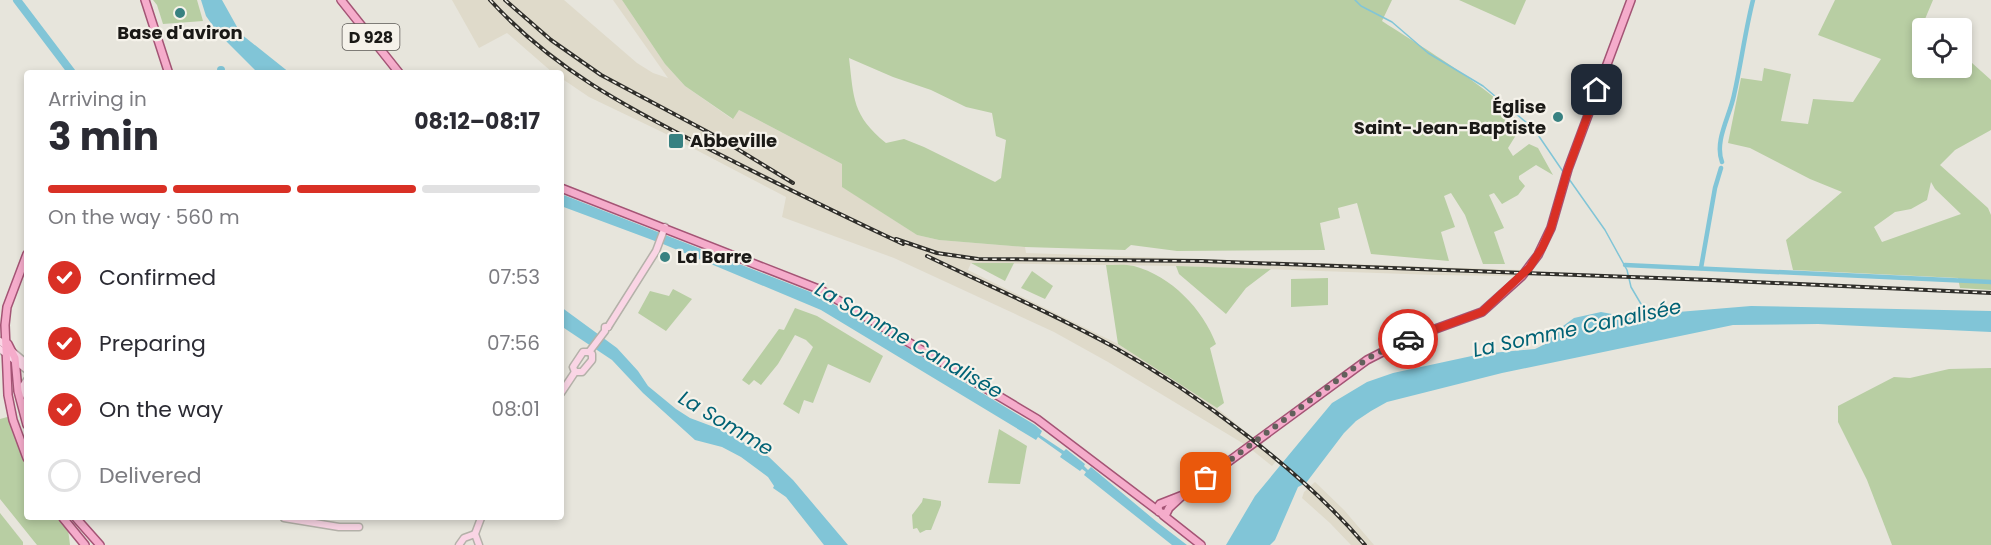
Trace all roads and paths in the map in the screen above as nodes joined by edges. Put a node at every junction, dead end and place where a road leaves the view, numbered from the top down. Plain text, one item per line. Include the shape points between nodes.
1 (145, 0) edge
2 (341, 0) edge
3 (1630, 0) edge
4 (168, 70) edge
5 (397, 70) edge
6 (564, 189) edge
7 (664, 230) junction
8 (24, 262) edge
9 (13, 291) junction
10 (2, 338) edge
11 (4, 350) edge
12 (591, 350) junction
13 (15, 360) junction
14 (24, 362) edge
15 (24, 368) edge
16 (575, 372) junction
17 (24, 383) edge
18 (564, 388) edge
19 (22, 405) junction
20 (24, 413) edge
21 (24, 449) edge
22 (1163, 509) junction
23 (65, 520) edge
24 (78, 520) edge
25 (296, 520) edge
26 (480, 520) edge
27 (359, 527) dead end
28 (475, 539) edge
29 (85, 545) edge
30 (100, 545) edge
31 (459, 545) edge
32 (1202, 545) edge

1 - 4 main road
2 - 5 main road, D 928
3 - 22 main road via 1551,228 1522,276 1478,314 1408,339 1367,360
6 - 7 main road
7 - 12 street via 657,248
7 - 22 main road via 832,296 1037,419
8 - 9 main road
9 - 10 main road
9 - 11 main road
10 - 11 main road
11 - 13 main road
11 - 14 street
11 - 21 main road via 11,409
12 - 16 street via 583,352 574,364
12 - 16 street via 592,360 582,372
13 - 15 street
13 - 19 main road
16 - 18 street
17 - 19 street
19 - 20 main road
22 - 32 main road
23 - 29 main road
24 - 30 main road
25 - 27 street
26 - 28 street
28 - 31 street via 464,538

